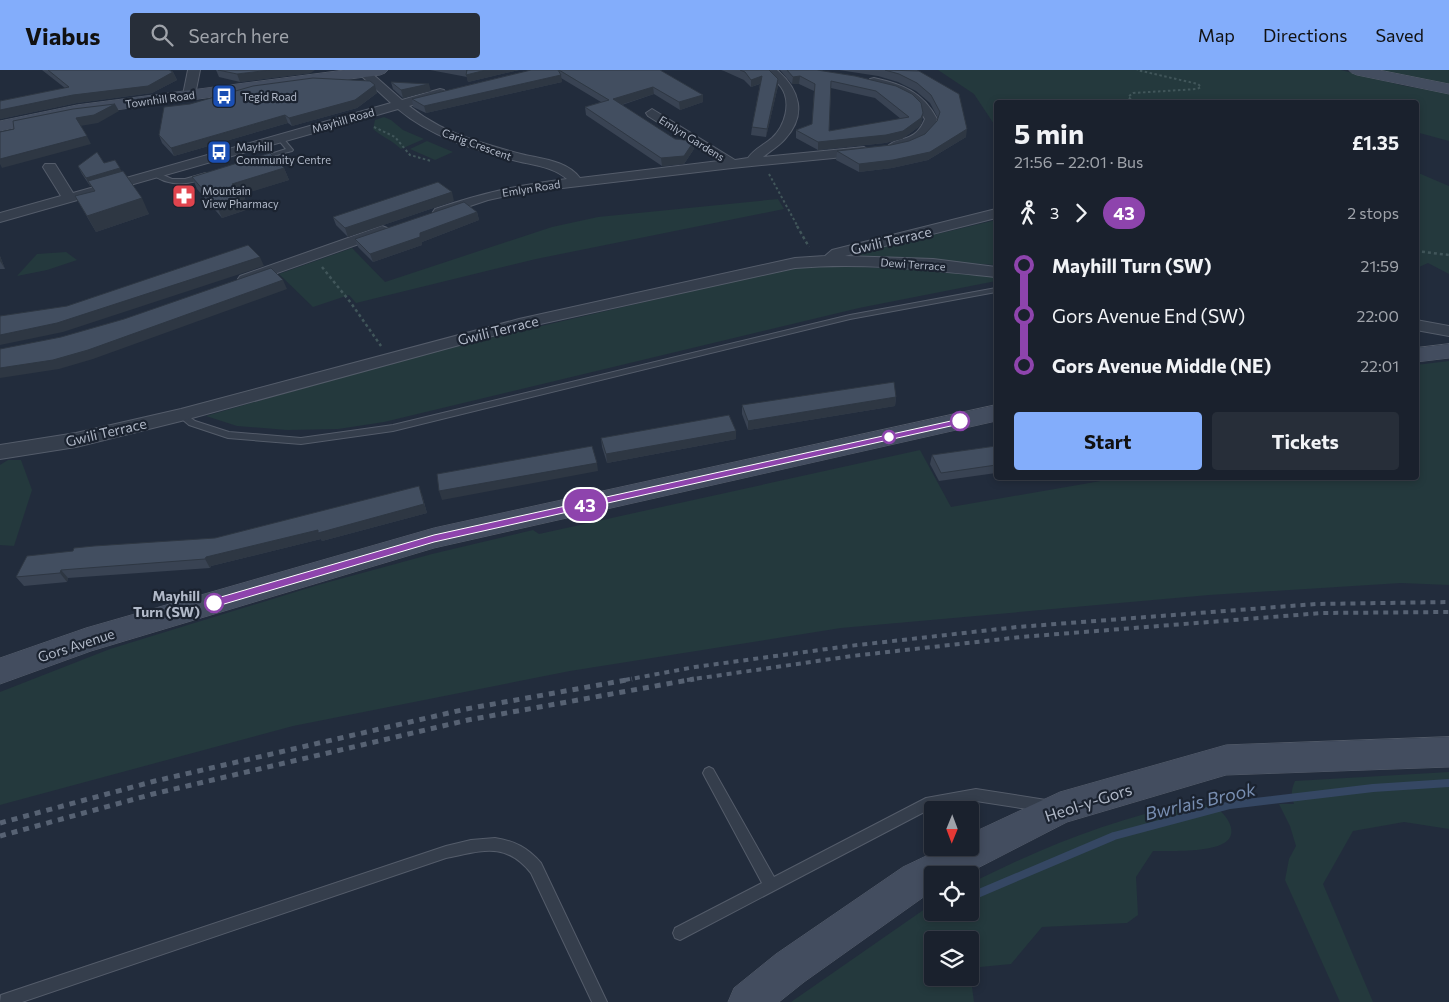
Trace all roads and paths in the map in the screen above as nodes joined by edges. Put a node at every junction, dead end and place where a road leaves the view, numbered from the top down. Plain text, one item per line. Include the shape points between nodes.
1 (194, 70) edge
2 (380, 70) edge
3 (770, 70) edge
4 (1137, 70) edge
5 (1357, 70) edge
6 (362, 71) edge
7 (865, 80) edge
8 (457, 89) edge
9 (1449, 89) edge
10 (189, 95) junction
11 (1132, 100) edge
12 (399, 105) junction
13 (652, 113) dead end
14 (340, 121) junction
15 (0, 126) edge
16 (280, 138) junction
17 (256, 160) edge
18 (757, 161) junction
19 (431, 162) dead end
20 (732, 164) junction
21 (50, 167) dead end
22 (212, 173) edge
23 (154, 174) junction
24 (575, 181) junction
25 (69, 197) junction
26 (994, 214) edge
27 (429, 216) edge
28 (0, 218) edge
29 (392, 228) edge
30 (1419, 251) edge
31 (1449, 255) edge
32 (311, 256) junction
33 (823, 260) junction
34 (994, 272) edge
35 (229, 284) edge
36 (994, 290) edge
37 (1419, 326) edge
38 (1449, 332) edge
39 (1449, 351) edge
40 (1419, 355) edge
41 (389, 357) junction
42 (994, 414) edge
43 (181, 415) junction
44 (0, 452) edge
45 (0, 648) edge
46 (41, 656) junction
47 (0, 671) edge
48 (1449, 752) edge
49 (709, 773) dead end
50 (1060, 808) junction
51 (771, 885) junction
52 (680, 933) dead end
53 (1, 1002) edge
54 (600, 1002) edge
55 (748, 1002) edge

1 - 10 street
2 - 6 street, Townhill Road
3 - 18 street via 790,92 792,112 787,130 776,142 756,154
4 - 11 path via 1201,87 1133,93 1128,97
5 - 9 street
6 - 10 street, Townhill Road
6 - 12 street, Carig Crescent
7 - 18 street, Emlyn Road via 893,85 920,100 931,119 928,130 908,144 881,149
8 - 12 street, Mayhill Road
10 - 15 street, Townhill Road via 77,110
12 - 14 street, Mayhill Road
12 - 24 street, Carig Crescent via 424,123 458,139 562,169
13 - 20 street, Emlyn Gardens
14 - 16 street, Mayhill Road
14 - 19 path via 347,126 376,127 395,137 410,155
16 - 17 lane via 290,150
16 - 23 street, Mayhill Road
18 - 20 street, Emlyn Road
18 - 33 path
20 - 24 street, Emlyn Road
21 - 25 street
22 - 23 lane via 179,182 161,179
23 - 25 street, Mayhill Road
24 - 27 street, Emlyn Road via 484,197
25 - 28 street, Mayhill Road
26 - 33 street, Gwili Terrace via 837,253
29 - 32 street
30 - 31 path
32 - 35 street
32 - 41 path via 351,302
33 - 34 street, Dewi Terrace via 933,264
33 - 41 street, Gwili Terrace via 795,263 519,324
36 - 43 lane via 850,316 392,428 300,441 228,435 192,423
37 - 38 street
39 - 40 street
41 - 43 street, Gwili Terrace
42 - 46 street, Gors Avenue via 434,538
43 - 44 street, Gwili Terrace via 76,440
45 - 46 street
46 - 47 street, Gors Avenue
48 - 50 street, Heol-y-Gors via 1226,760
49 - 51 lane
50 - 51 lane via 976,795 926,804
50 - 55 street, Heol-y-Gors via 916,880 790,968
51 - 52 lane
53 - 54 lane via 446,852 488,843 505,845 533,863

